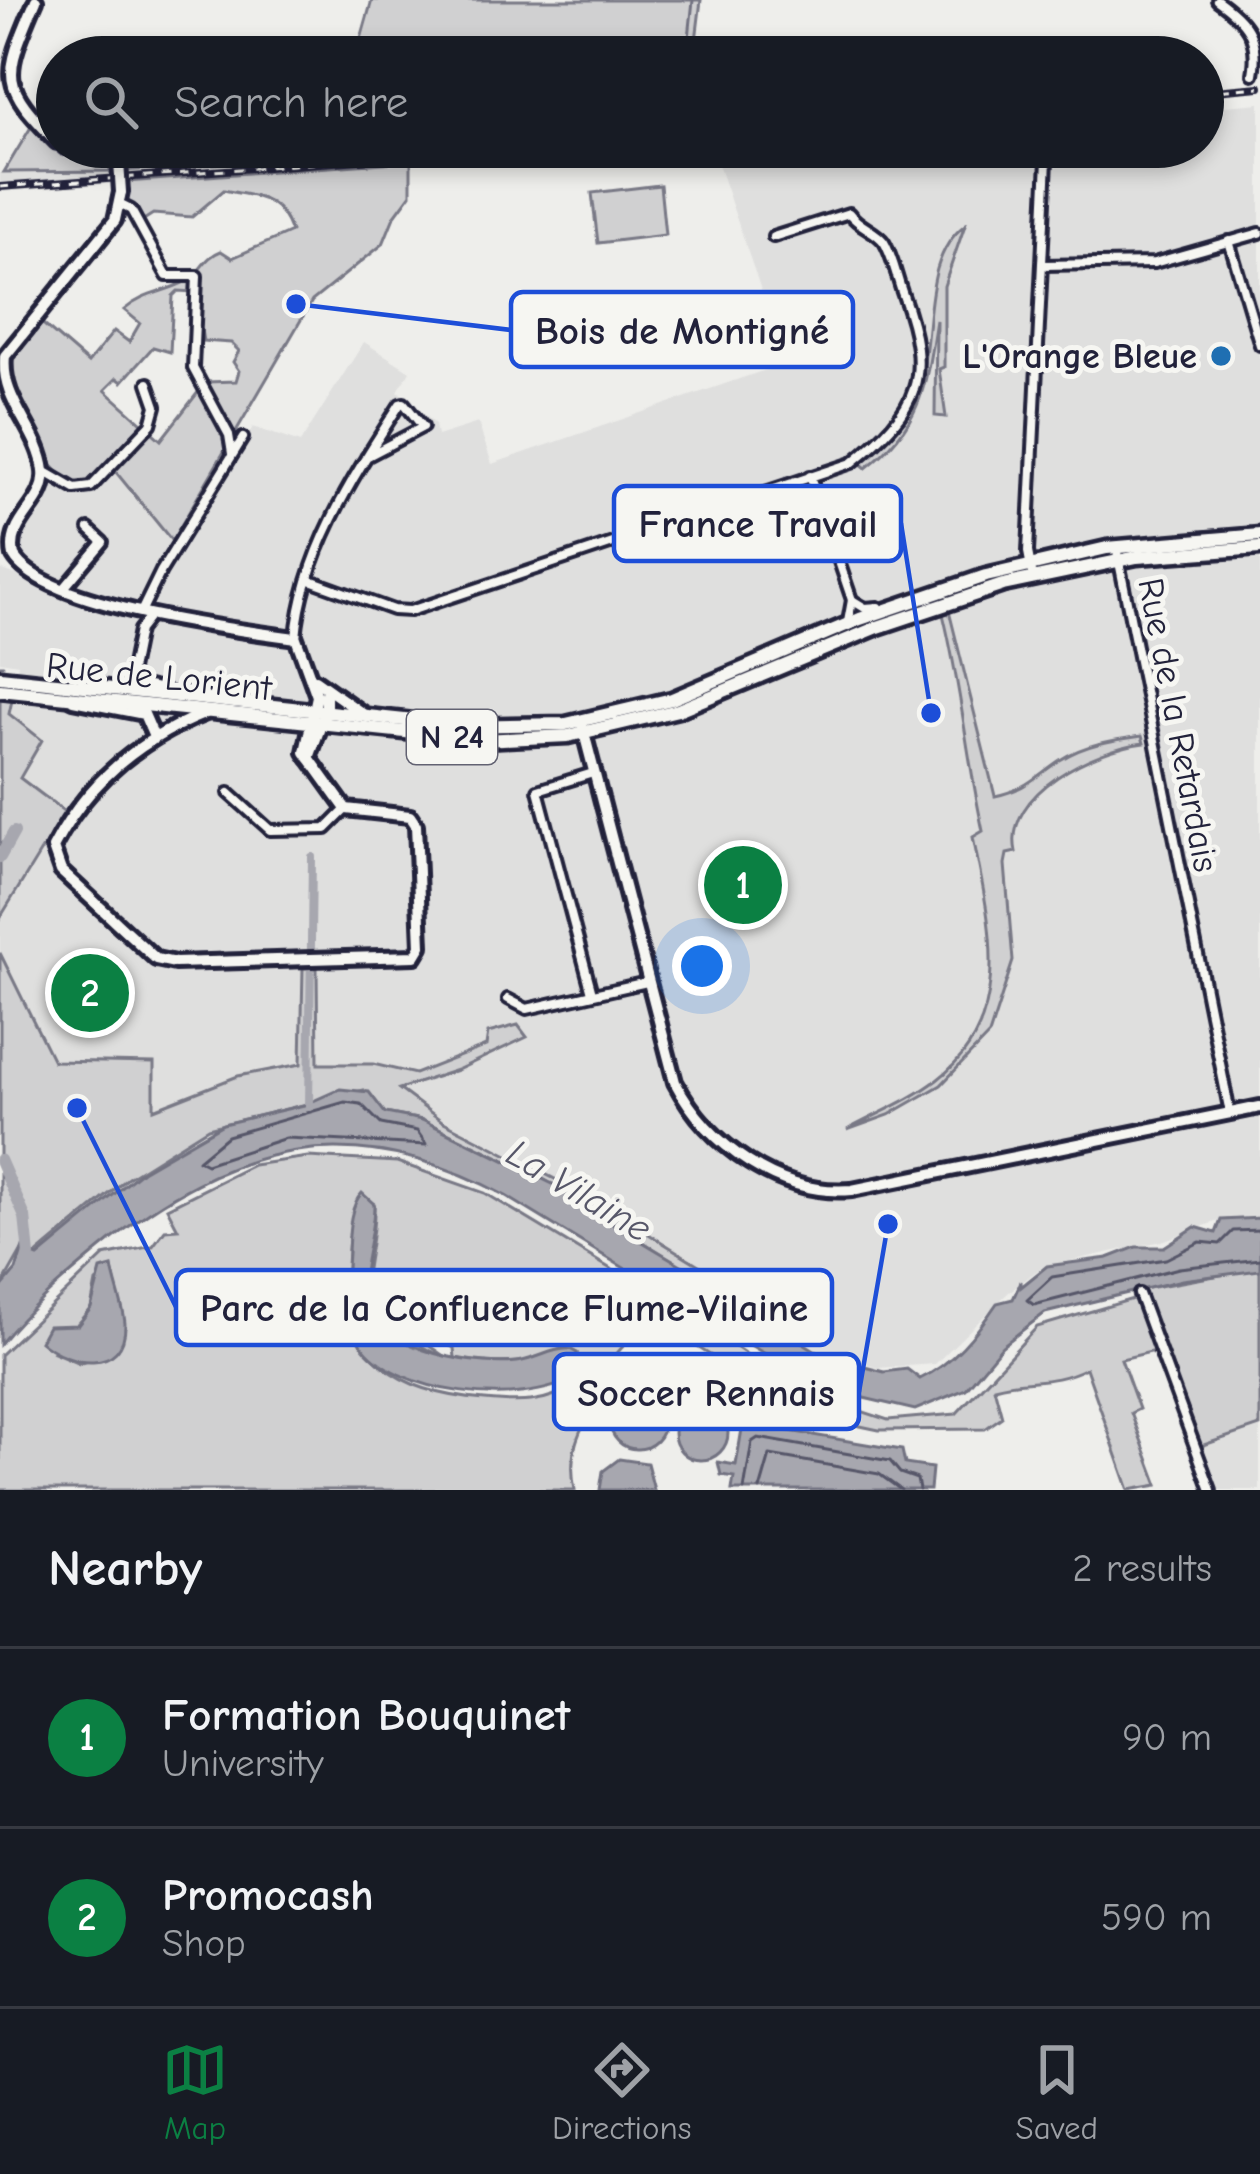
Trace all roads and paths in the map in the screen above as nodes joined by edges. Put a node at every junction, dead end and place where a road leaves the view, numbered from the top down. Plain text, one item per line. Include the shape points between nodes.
1 (36, 0) edge
2 (1216, 0) edge
3 (1253, 74) dead end
4 (36, 124) edge
5 (119, 168) edge
6 (1047, 168) edge
7 (121, 199) junction
8 (1260, 233) edge
9 (773, 237) dead end
10 (1229, 241) junction
11 (1043, 265) junction
12 (1260, 345) edge
13 (2, 369) edge
14 (148, 383) dead end
15 (244, 438) dead end
16 (232, 454) junction
17 (366, 457) junction
18 (44, 471) junction
19 (810, 476) junction
20 (89, 529) dead end
21 (1260, 535) edge
22 (6, 548) edge
23 (1260, 548) edge
24 (1117, 553) junction
25 (1031, 571) junction
26 (310, 580) junction
27 (65, 587) junction
28 (925, 594) junction
29 (852, 600) junction
30 (146, 614) junction
31 (855, 627) junction
32 (296, 638) junction
33 (309, 673) junction
34 (0, 677) edge
35 (0, 691) edge
36 (326, 693) junction
37 (173, 696) junction
38 (70, 698) junction
39 (206, 713) junction
40 (367, 716) junction
41 (319, 717) junction
42 (583, 728) junction
43 (461, 732) junction
44 (154, 737) junction
45 (593, 773) junction
46 (229, 793) dead end
47 (346, 809) junction
48 (647, 982) junction
49 (592, 993) junction
50 (508, 999) dead end
51 (1260, 1107) edge
52 (1230, 1113) junction
53 (1139, 1294) dead end
54 (1211, 1490) edge

1 - 4 street via 6,89
2 - 3 street via 1254,34
5 - 7 street, bridge
6 - 11 street
7 - 13 street via 115,220 10,345
7 - 16 street via 167,276 197,276 193,368
8 - 10 street
9 - 19 street via 850,213 885,243 919,339 917,380 898,418 852,463
10 - 11 street via 1154,263
10 - 12 street
11 - 25 street
13 - 18 street
14 - 18 street via 156,406 151,424 91,487 78,490
15 - 16 street
16 - 30 street via 152,585
17 - 17 street via 423,427 404,403 400,404
17 - 26 street via 330,520
18 - 22 street
19 - 26 street via 410,611
19 - 29 street
20 - 27 street via 103,542
21 - 24 main road, Rue de Lorient / N 24
22 - 27 street via 28,573
23 - 24 main road, Rue de Lorient / N 24
24 - 25 main road, Rue de Lorient / N 24
24 - 52 street, Rue de la Retardais
25 - 28 main road, Rue de Lorient / N 24
25 - 31 main road, Rue de Lorient / N 24
26 - 32 street
27 - 30 street
28 - 29 street, Rue de Lorient via 872,609
28 - 31 main road, Rue de Lorient / N 24
29 - 31 street
30 - 32 street
30 - 37 street via 132,678
31 - 42 main road, Rue de Lorient / N 24 via 654,718
32 - 33 street
33 - 36 street
33 - 41 street
34 - 37 main road, Rue de Lorient / N 24
35 - 38 main road, Rue de Lorient / N 24
36 - 40 street
36 - 41 street
37 - 41 main road, Rue de Lorient / N 24
38 - 39 main road, Rue de Lorient / N 24
38 - 44 street via 144,714
39 - 41 main road, Rue de Lorient / N 24
39 - 44 street
40 - 41 main road, Rue de Lorient / N 24
40 - 43 main road, Rue de Lorient / N 24
41 - 43 main road, Rue de Lorient / N 24
41 - 47 street via 304,752
42 - 43 main road, Rue de Lorient / N 24
42 - 45 street
44 - 47 street via 74,807 53,848 54,860 156,959 410,959 421,946 414,820
45 - 48 street
45 - 49 street via 538,790
46 - 47 street via 270,830 326,829
48 - 49 street
48 - 52 street via 686,1102 740,1155 806,1188 852,1190
49 - 50 street via 527,1009
51 - 52 street
53 - 54 street

